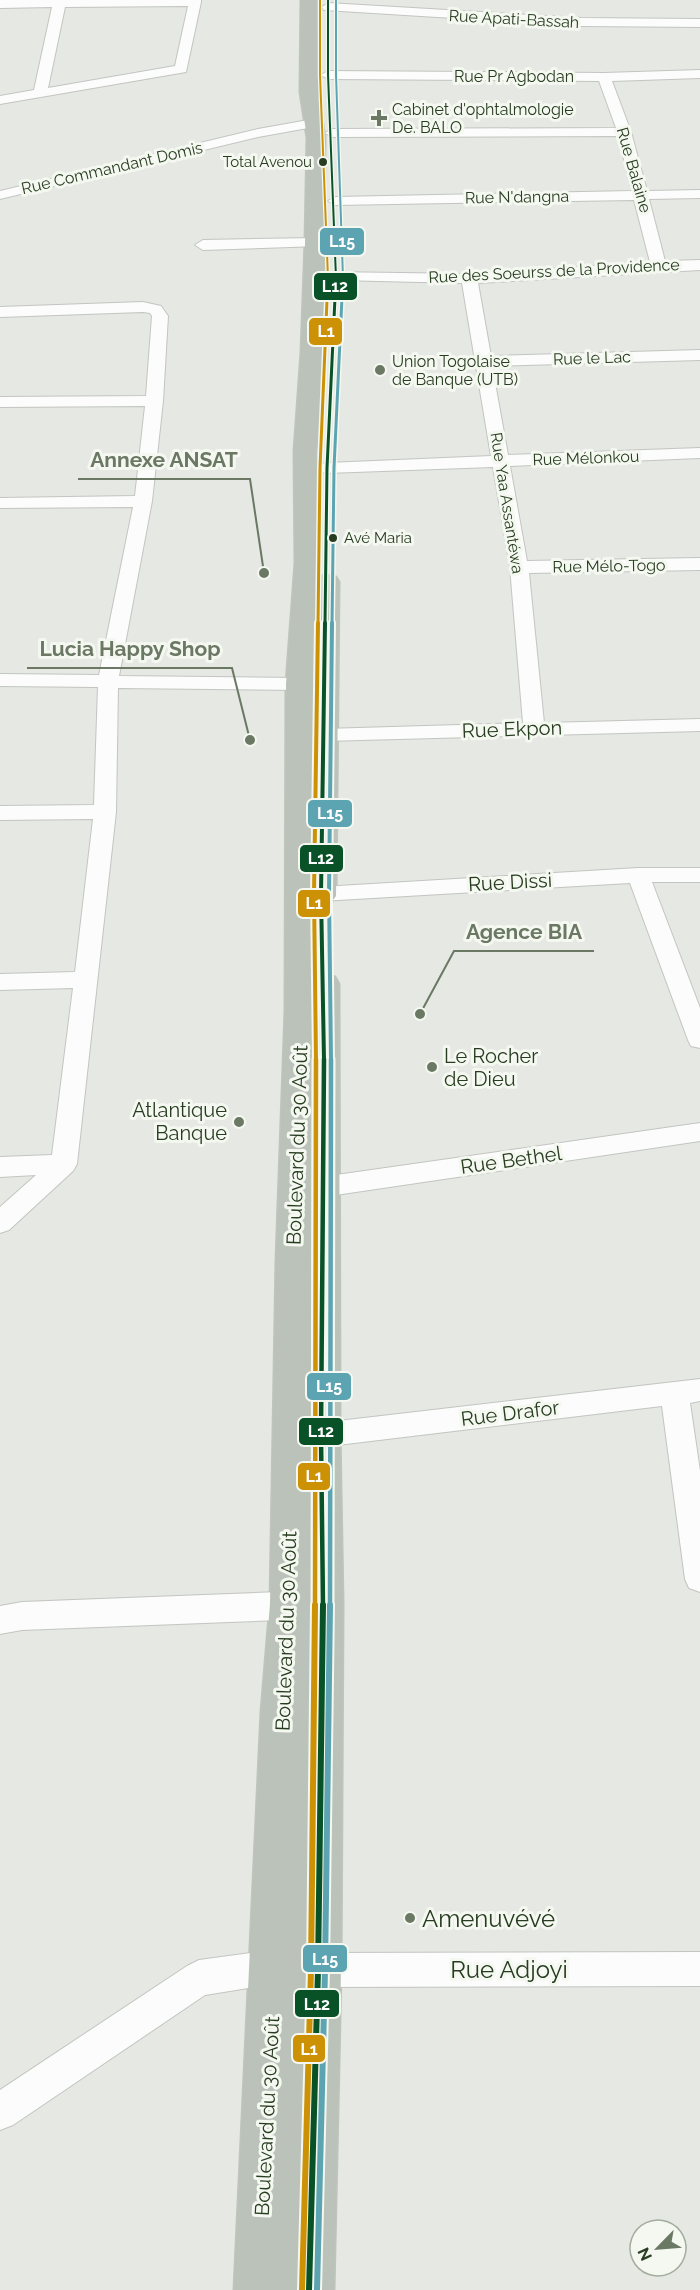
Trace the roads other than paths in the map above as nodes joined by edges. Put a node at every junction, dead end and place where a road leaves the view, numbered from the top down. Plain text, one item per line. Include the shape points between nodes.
1 (195, 1) edge
2 (59, 2) edge
3 (322, 2) edge
4 (0, 4) edge
5 (700, 23) edge
6 (700, 74) edge
7 (328, 75) junction
8 (604, 77) junction
9 (40, 93) junction
10 (0, 100) edge
11 (324, 122) junction
12 (624, 132) junction
13 (642, 194) junction
14 (700, 194) edge
15 (0, 195) edge
16 (335, 201) junction
17 (315, 243) junction
18 (203, 245) dead end
19 (700, 265) edge
20 (659, 266) junction
21 (336, 275) junction
22 (469, 279) junction
23 (0, 312) edge
24 (700, 355) edge
25 (485, 361) junction
26 (154, 401) junction
27 (0, 402) edge
28 (700, 453) edge
29 (499, 461) junction
30 (316, 468) junction
31 (143, 501) junction
32 (0, 503) edge
33 (700, 564) edge
34 (519, 567) junction
35 (0, 680) edge
36 (108, 681) junction
37 (312, 685) junction
38 (700, 725) edge
39 (534, 728) junction
40 (324, 735) junction
41 (105, 812) junction
42 (0, 813) edge
43 (638, 875) junction
44 (700, 875) edge
45 (321, 894) junction
46 (86, 980) junction
47 (0, 982) edge
48 (700, 1040) edge
49 (700, 1132) edge
50 (64, 1164) junction
51 (0, 1167) edge
52 (322, 1187) junction
53 (0, 1223) edge
54 (688, 1392) edge
55 (321, 1435) junction
56 (700, 1579) edge
57 (290, 1604) junction
58 (323, 1605) junction
59 (0, 1620) edge
60 (273, 1967) junction
61 (700, 1969) edge
62 (318, 1970) junction
63 (0, 2112) edge
64 (259, 2290) edge
65 (309, 2290) edge

1 - 2 street
1 - 9 street via 182,69
2 - 4 street
2 - 9 street
3 - 5 street, Rue Apati-Bassah via 581,22
3 - 7 highway, Boulevard du 30 Août
3 - 11 highway, Boulevard du 30 Août via 309,92
6 - 8 street, Rue Pr Agbodan
7 - 8 street, Rue Pr Agbodan
7 - 11 highway, Boulevard du 30 Août
8 - 12 street, Rue Balaine
9 - 10 street
11 - 12 street, Rue Commandant Domis
11 - 15 street, Rue Commandant Domis via 258,133
11 - 16 highway, Boulevard du 30 Août
11 - 17 highway, Boulevard du 30 Août via 316,138
12 - 13 street, Rue Balaine
13 - 14 street, Rue N'dangna
13 - 16 street, Rue N'dangna
13 - 20 street, Rue Balaine
16 - 21 highway, Boulevard du 30 Août
17 - 18 street
17 - 30 highway, Boulevard du 30 Août
19 - 20 street, Rue des Soeurss de la Providence
20 - 22 street, Rue des Soeurss de la Providence
21 - 22 street, Rue des Soeurss de la Providence
21 - 30 highway, Boulevard du 30 Août
22 - 25 street, Rue Yaa Assantéwa
23 - 26 street via 155,309 160,316
24 - 25 street, Rue le Lac
25 - 29 street, Rue Yaa Assantéwa
26 - 27 street
26 - 31 street
28 - 29 street, Rue Mélonkou
29 - 30 street, Rue Mélonkou
29 - 34 street, Rue Yaa Assantéwa
30 - 37 highway, Boulevard du 30 Août via 306,563
31 - 32 street
31 - 36 street
33 - 34 street, Rue Mélo-Togo
34 - 39 street, Rue Yaa Assantéwa
35 - 36 street
36 - 37 street
36 - 41 street
37 - 40 highway, Boulevard du 30 Août
37 - 57 highway, Boulevard du 30 Août via 293,1261
38 - 39 street, Rue Ekpon
39 - 40 street, Rue Ekpon
40 - 45 highway, Boulevard du 30 Août
41 - 42 street
41 - 46 street
43 - 44 street, Rue Dissi
43 - 45 street, Rue Dissi
43 - 48 street
45 - 52 highway, Boulevard du 30 Août
46 - 47 street
46 - 50 street
49 - 52 street, Rue Bethel
50 - 51 street
50 - 53 street
52 - 55 highway, Boulevard du 30 Août
54 - 55 street, Rue Drafor
54 - 56 street
55 - 58 highway, Boulevard du 30 Août
57 - 58 street
57 - 59 street
57 - 60 highway, Boulevard du 30 Août
58 - 62 highway, Boulevard du 30 Août
60 - 63 street via 200,1978
60 - 64 highway, Boulevard du 30 Août
61 - 62 street, Rue Adjoyi
62 - 65 highway, Boulevard du 30 Août

